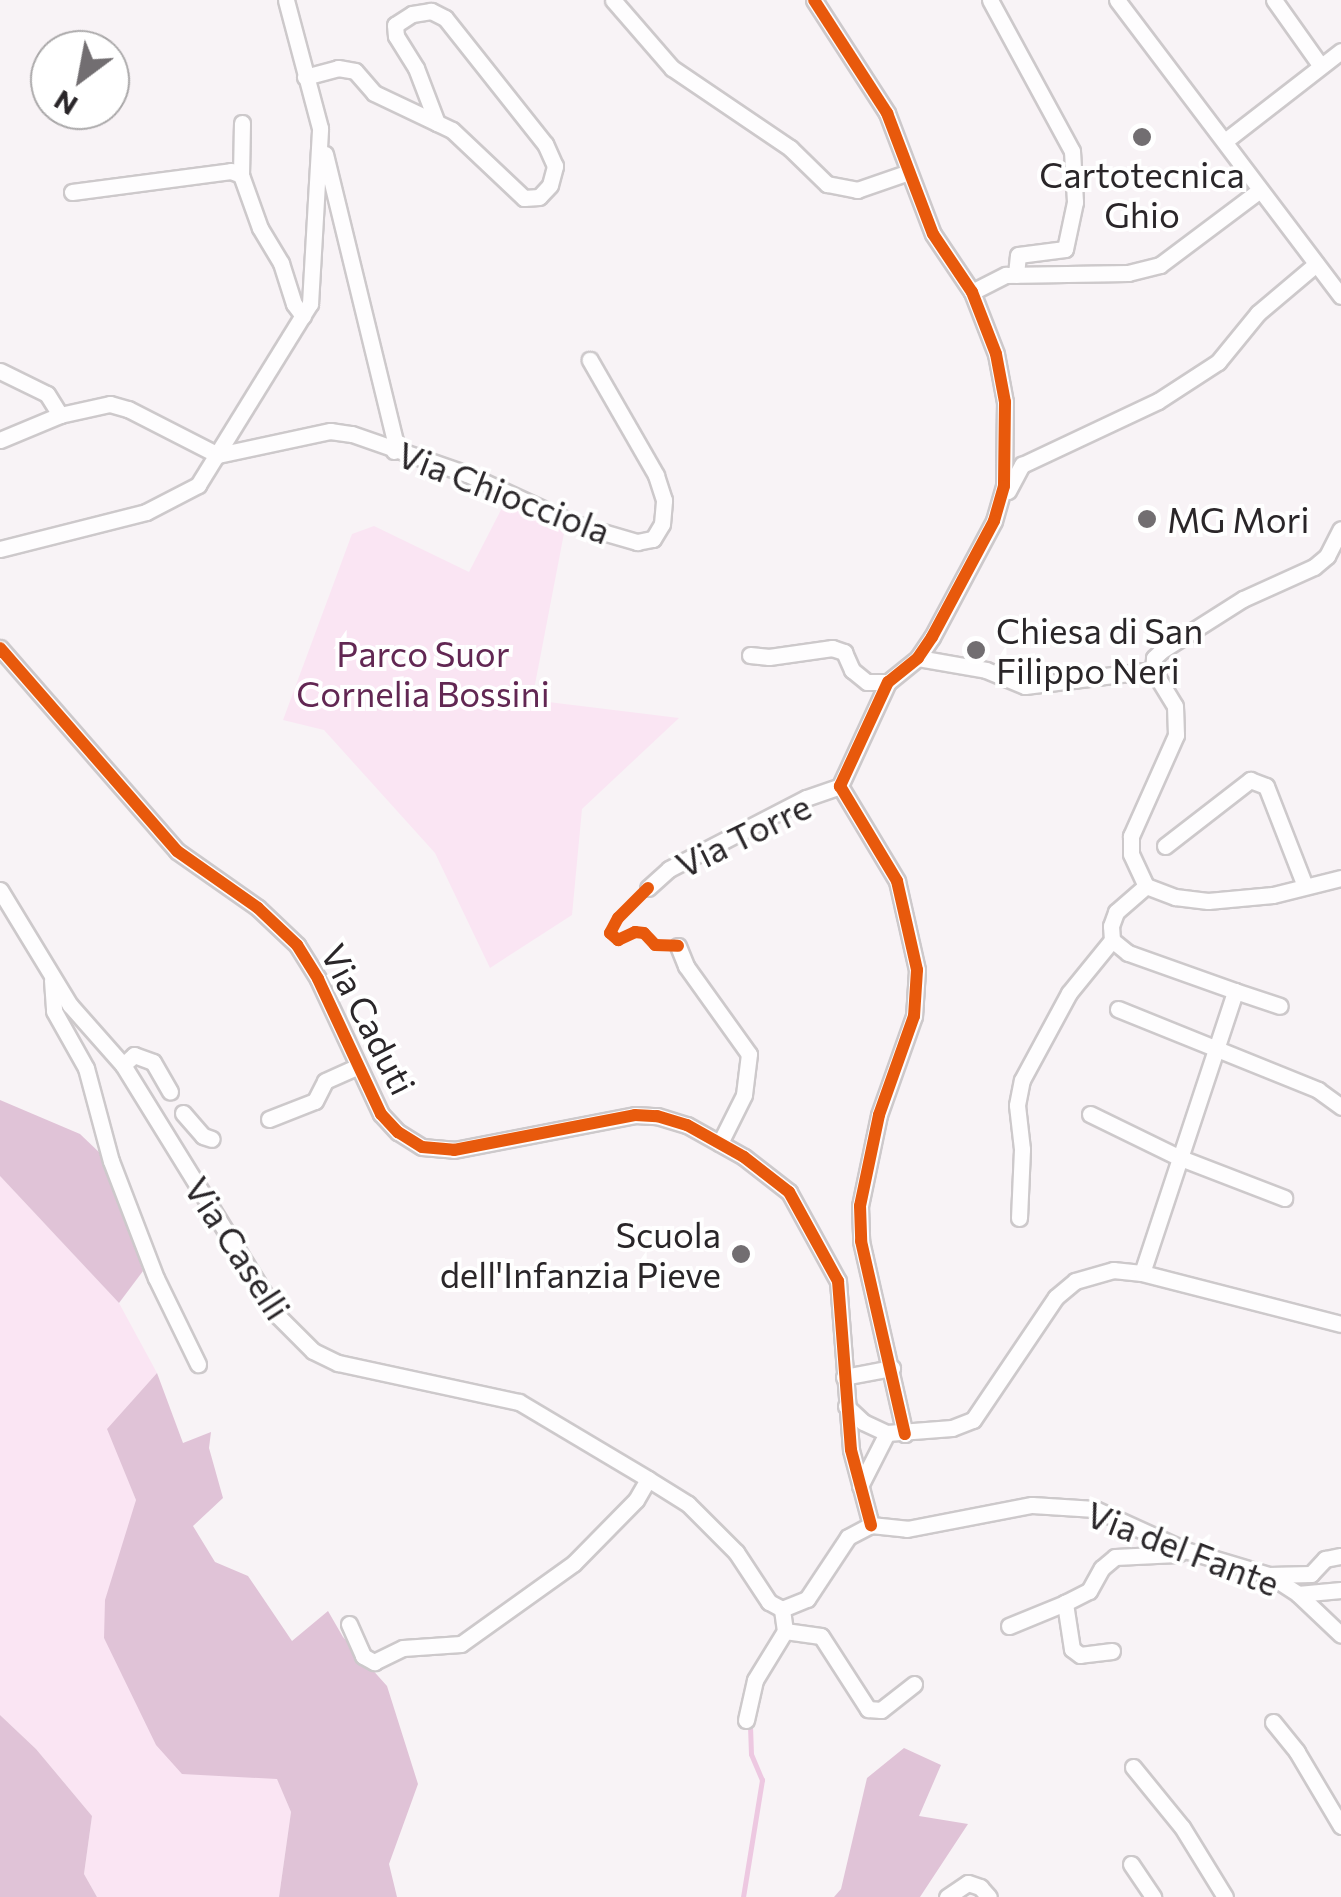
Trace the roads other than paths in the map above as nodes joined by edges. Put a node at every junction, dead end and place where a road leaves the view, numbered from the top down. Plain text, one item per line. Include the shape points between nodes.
1 (286, 0) edge
2 (613, 0) edge
3 (814, 0) edge
4 (990, 0) edge
5 (1118, 0) edge
6 (1274, 0) edge
7 (1341, 52) edge
8 (1320, 65) junction
9 (305, 77) junction
10 (242, 123) dead end
11 (437, 123) junction
12 (1225, 140) junction
13 (320, 141) junction
14 (906, 173) junction
15 (241, 176) junction
16 (1260, 190) junction
17 (72, 192) dead end
18 (1316, 264) junction
19 (1016, 275) junction
20 (972, 292) junction
21 (1341, 296) edge
22 (303, 316) junction
23 (590, 360) dead end
24 (0, 371) edge
25 (60, 415) junction
26 (0, 440) edge
27 (394, 450) junction
28 (218, 455) junction
29 (998, 509) junction
30 (1341, 530) edge
31 (0, 549) edge
32 (0, 648) edge
33 (750, 655) dead end
34 (918, 658) junction
35 (1153, 670) junction
36 (888, 682) junction
37 (840, 786) junction
38 (1165, 846) dead end
39 (1341, 878) edge
40 (1146, 886) junction
41 (1305, 886) junction
42 (648, 888) dead end
43 (0, 890) edge
44 (1112, 940) junction
45 (678, 946) dead end
46 (51, 976) junction
47 (1235, 991) junction
48 (1280, 1006) dead end
49 (1118, 1009) dead end
50 (1216, 1048) junction
51 (123, 1065) junction
52 (356, 1066) junction
53 (170, 1091) dead end
54 (1341, 1106) edge
55 (183, 1113) dead end
56 (1090, 1114) dead end
57 (269, 1119) dead end
58 (212, 1138) dead end
59 (720, 1143) junction
60 (1178, 1157) junction
61 (1284, 1198) dead end
62 (1019, 1218) dead end
63 (1142, 1274) junction
64 (1341, 1324) edge
65 (198, 1364) dead end
66 (892, 1368) junction
67 (844, 1377) junction
68 (846, 1406) junction
69 (887, 1434) junction
70 (905, 1434) junction
71 (648, 1480) junction
72 (860, 1486) junction
73 (871, 1525) junction
74 (1185, 1550) junction
75 (1341, 1556) edge
76 (1269, 1575) junction
77 (1341, 1590) edge
78 (1298, 1594) junction
79 (1065, 1602) junction
80 (782, 1609) junction
81 (349, 1624) dead end
82 (1009, 1626) dead end
83 (785, 1631) junction
84 (1341, 1635) edge
85 (1112, 1651) dead end
86 (914, 1684) dead end
87 (746, 1720) dead end
88 (1273, 1722) dead end
89 (1133, 1767) dead end
90 (1341, 1826) edge
91 (1132, 1864) dead end
92 (947, 1897) edge
93 (989, 1897) edge
94 (1153, 1897) edge
95 (1225, 1897) edge

1 - 9 street
2 - 14 street via 672,68 790,148 827,184 857,190
3 - 14 street via 887,113
4 - 19 street via 1072,150 1075,202 1066,249 1018,255
5 - 12 street
6 - 8 street
7 - 8 street
8 - 12 street
9 - 11 street via 338,68 355,71 374,93
9 - 13 street
10 - 15 street
11 - 11 street via 524,198 538,197 550,185 554,166 544,144 445,18 431,11 401,17 395,25
12 - 16 street
13 - 22 street via 310,304
13 - 27 street
14 - 20 street via 933,234
15 - 17 street via 231,170
15 - 22 street
16 - 18 street
16 - 19 street via 1160,265 1128,273
18 - 21 street
18 - 29 street via 1258,313 1218,362 1158,401 1022,465
19 - 20 street
20 - 29 street via 1002,375 1004,486
22 - 28 street
23 - 27 street, Via Chiocciola via 656,475 664,500 653,539 637,542 575,524 467,474
24 - 25 street via 48,394
25 - 26 street
25 - 28 street via 110,404
27 - 28 street, Via Chiocciola via 330,431
28 - 31 street via 198,484 146,512
29 - 34 street
30 - 35 street via 1314,568 1244,598 1161,651
32 - 52 street, Via Caduti via 177,852 258,908 297,945
33 - 36 street via 832,648 844,652 867,682
34 - 35 street via 986,670 1025,686
34 - 36 street
35 - 40 street via 1174,706 1176,734 1131,836 1130,854
36 - 37 street
37 - 42 street, Via Torre via 669,869
37 - 66 street via 897,881 917,970 914,1016 879,1115 860,1206 861,1240
38 - 41 street via 1250,780 1266,786
39 - 41 street
40 - 41 street via 1208,901
40 - 44 street via 1116,912
43 - 46 street, Via Caselli
44 - 47 street via 1128,953
44 - 62 street via 1069,992 1022,1080
45 - 59 street via 749,1054 744,1095
46 - 51 street, Via Caselli
46 - 65 street via 54,1011 86,1068 111,1161
47 - 48 street
47 - 50 street
49 - 50 street
50 - 54 street
50 - 60 street
51 - 53 street via 134,1054 153,1062
51 - 71 street, Via Caselli via 278,1316 313,1352 519,1402
52 - 57 street via 325,1080 314,1100
52 - 59 street, Via Caduti via 381,1114 422,1147 454,1150 636,1115 687,1126
55 - 58 street
56 - 60 street
59 - 67 street, Via Caduti via 789,1192 820,1244 838,1280
60 - 61 street
60 - 63 street
63 - 64 street
63 - 70 street via 1113,1270 1076,1280 1056,1297 973,1420
66 - 67 street
66 - 70 street
67 - 68 street, Via Caduti
68 - 69 street
68 - 72 street
69 - 70 street
69 - 72 street
71 - 80 street, Via Caselli via 688,1504
71 - 81 street via 574,1563 461,1644 404,1648 374,1662 363,1656
72 - 73 street
73 - 74 street, Via del Fante via 906,1529 1032,1505 1066,1505 1095,1509
73 - 80 street via 848,1537 807,1599
74 - 76 street, Via del Fante
74 - 79 street via 1115,1557 1088,1591
75 - 76 street via 1325,1559 1311,1574
76 - 78 street, Via del Fante
77 - 78 street
78 - 84 street, Via del Fante
79 - 82 street
79 - 85 street via 1072,1649
80 - 83 street
83 - 86 street via 821,1636 868,1709 881,1710
83 - 87 street via 754,1680
88 - 90 street
89 - 95 street via 1182,1827
91 - 94 street
92 - 93 street via 968,1883

